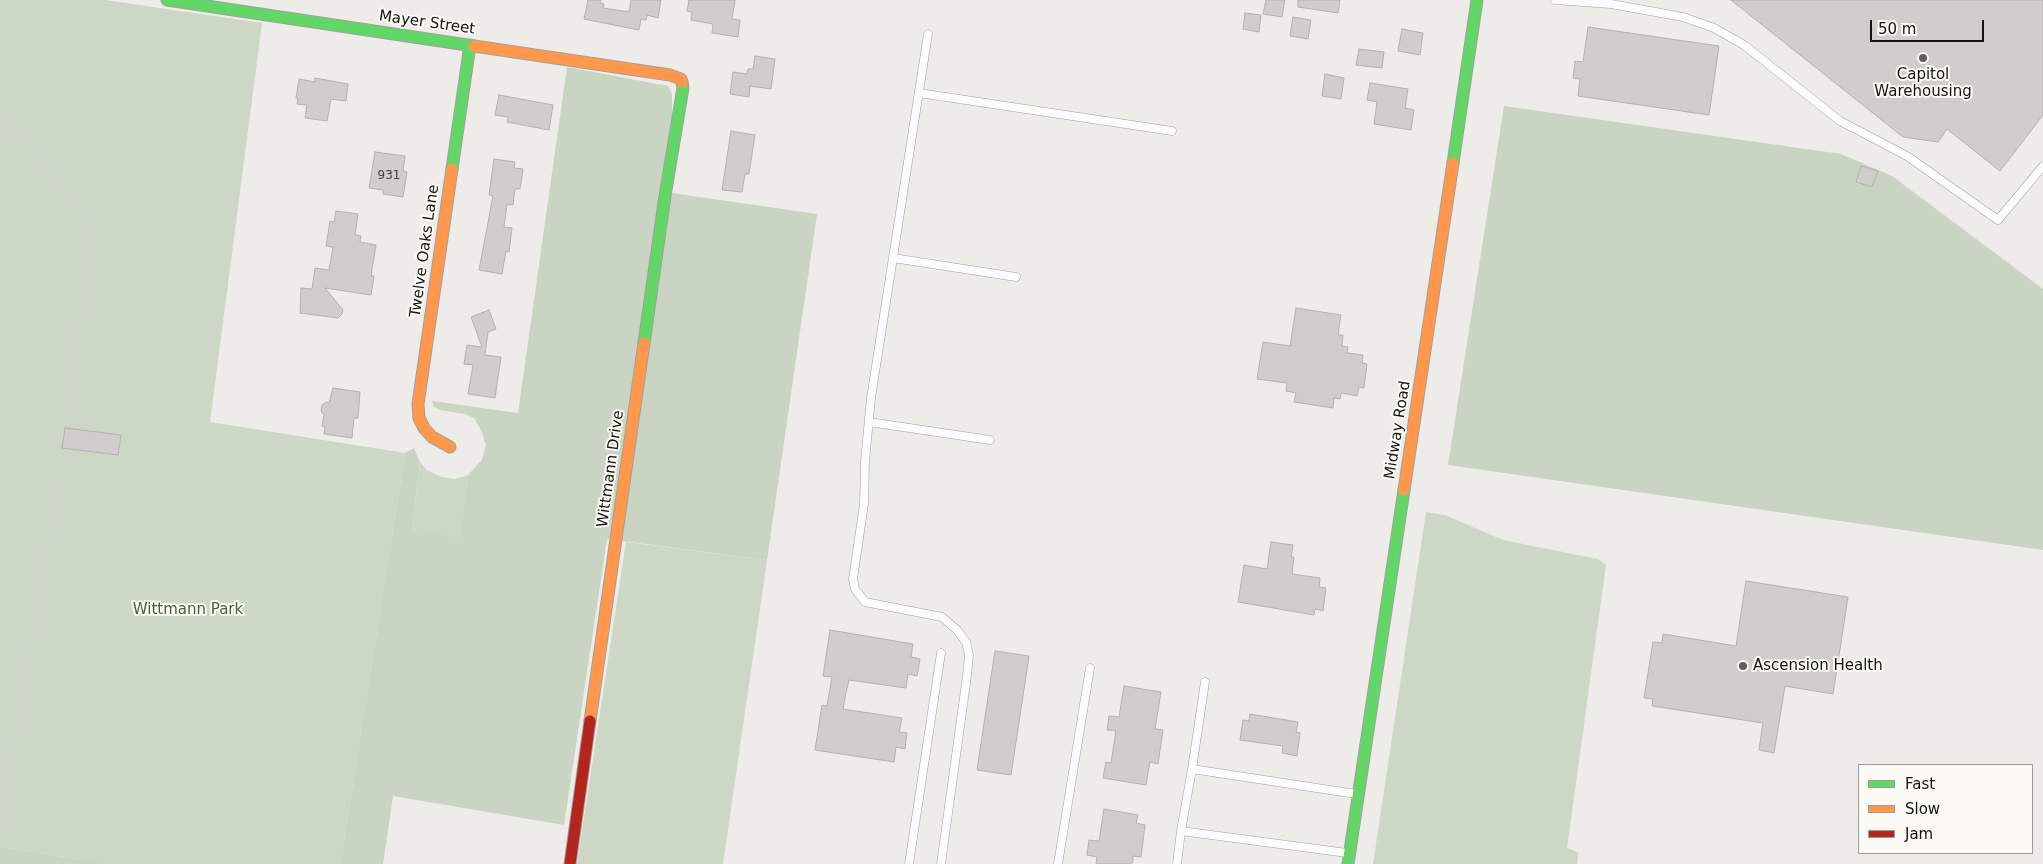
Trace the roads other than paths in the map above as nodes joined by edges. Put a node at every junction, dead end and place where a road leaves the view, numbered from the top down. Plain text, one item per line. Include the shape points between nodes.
1 (167, 0) edge
2 (1477, 0) edge
3 (1555, 0) edge
4 (928, 34) dead end
5 (470, 44) junction
6 (681, 79) joint
7 (919, 93) junction
8 (1172, 131) dead end
9 (2043, 166) edge
10 (893, 258) junction
11 (1016, 277) dead end
12 (868, 422) junction
13 (990, 440) dead end
14 (450, 447) dead end
15 (941, 653) dead end
16 (1090, 668) dead end
17 (1205, 682) dead end
18 (1192, 769) junction
19 (1358, 794) junction
20 (1181, 831) junction
21 (1348, 859) edge
22 (570, 864) edge
23 (909, 864) edge
24 (941, 864) edge
25 (1058, 864) edge
26 (1177, 864) edge

1 - 5 street, Mayer Street
2 - 19 street, Midway Road
3 - 9 lane via 1612,4 1674,15 1714,28 1744,45 1840,121 1907,156 1998,220
4 - 7 lane
5 - 6 street, Mayer Street
5 - 14 street, Twelve Oaks Lane via 418,404 424,428 432,437
6 - 22 street, Wittmann Drive via 683,88
7 - 8 lane
7 - 10 lane
10 - 11 lane
10 - 12 lane
12 - 13 lane
12 - 24 lane via 864,504 853,579 855,589 865,602 942,617 966,642 969,655
15 - 23 lane
16 - 25 lane
17 - 18 lane
18 - 19 lane
18 - 20 lane
19 - 21 street, Midway Road
20 - 21 lane
20 - 26 lane

